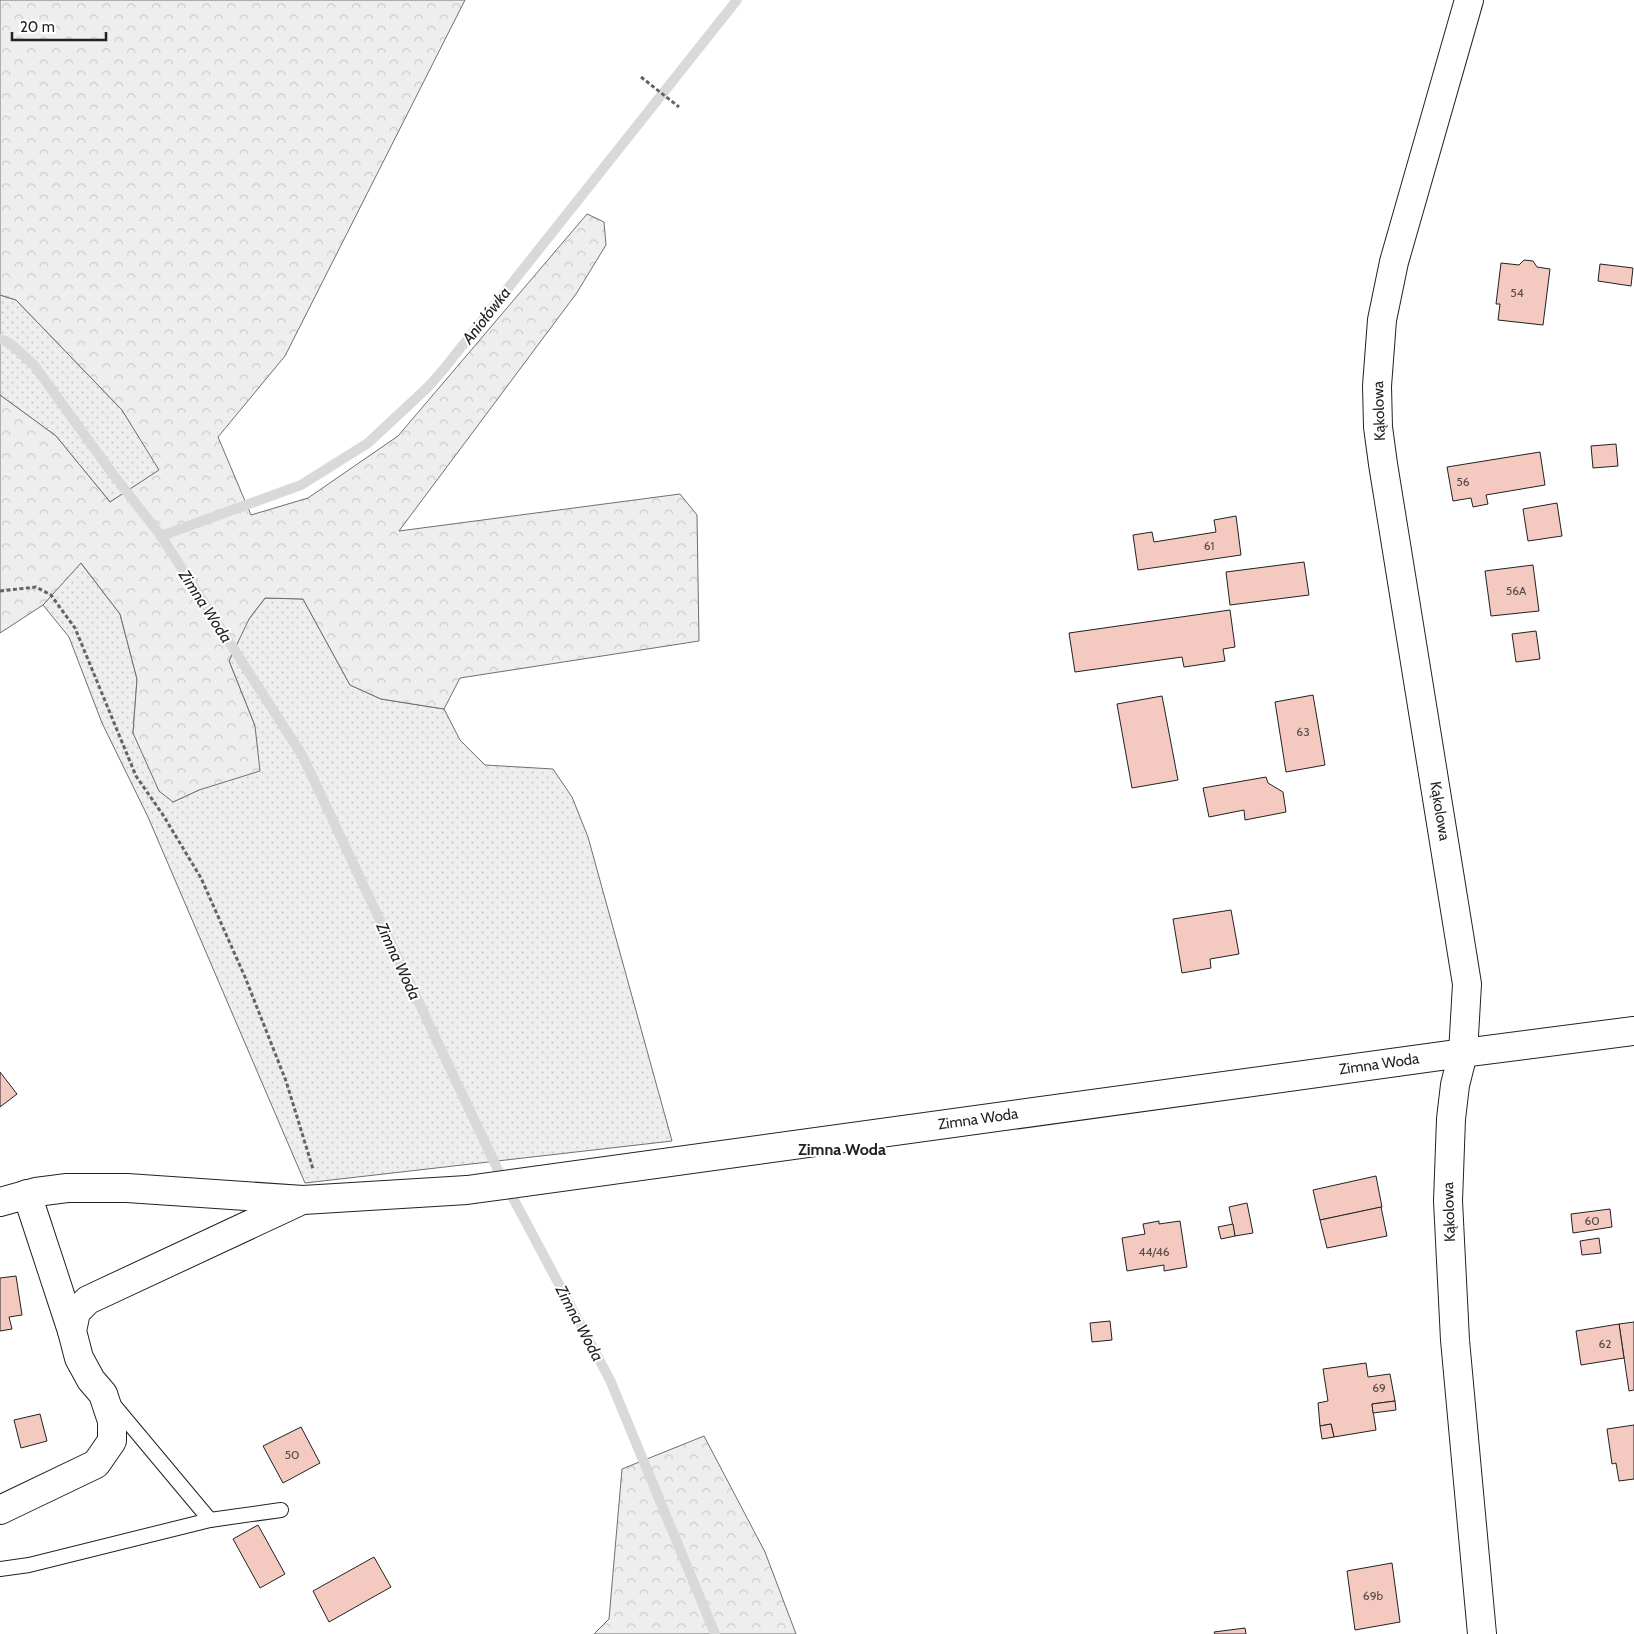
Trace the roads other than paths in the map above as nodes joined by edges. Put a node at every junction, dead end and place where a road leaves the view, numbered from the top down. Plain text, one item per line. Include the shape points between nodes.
1 (1469, 0) edge
2 (1634, 1031) edge
3 (1463, 1052) junction
4 (27, 1194) junction
5 (312, 1199) junction
6 (0, 1202) edge
7 (72, 1330) junction
8 (103, 1394) junction
9 (0, 1510) edge
10 (281, 1510) dead end
11 (210, 1520) junction
12 (0, 1569) edge
13 (1482, 1634) edge

1 - 3 street, Kąkolowa via 1394,262 1382,320 1377,386 1383,464 1466,966
2 - 3 street, Zimna Woda
3 - 5 street, Zimna Woda via 467,1190
3 - 13 street, Kąkolowa via 1450,1120 1448,1201 1455,1340
4 - 5 street via 67,1188 127,1188
4 - 6 street
4 - 7 street
5 - 7 street via 88,1300 76,1312
7 - 8 street via 79,1358
8 - 9 street via 112,1421 112,1441 96,1464
8 - 11 lane
10 - 11 lane
11 - 12 lane via 29,1565

